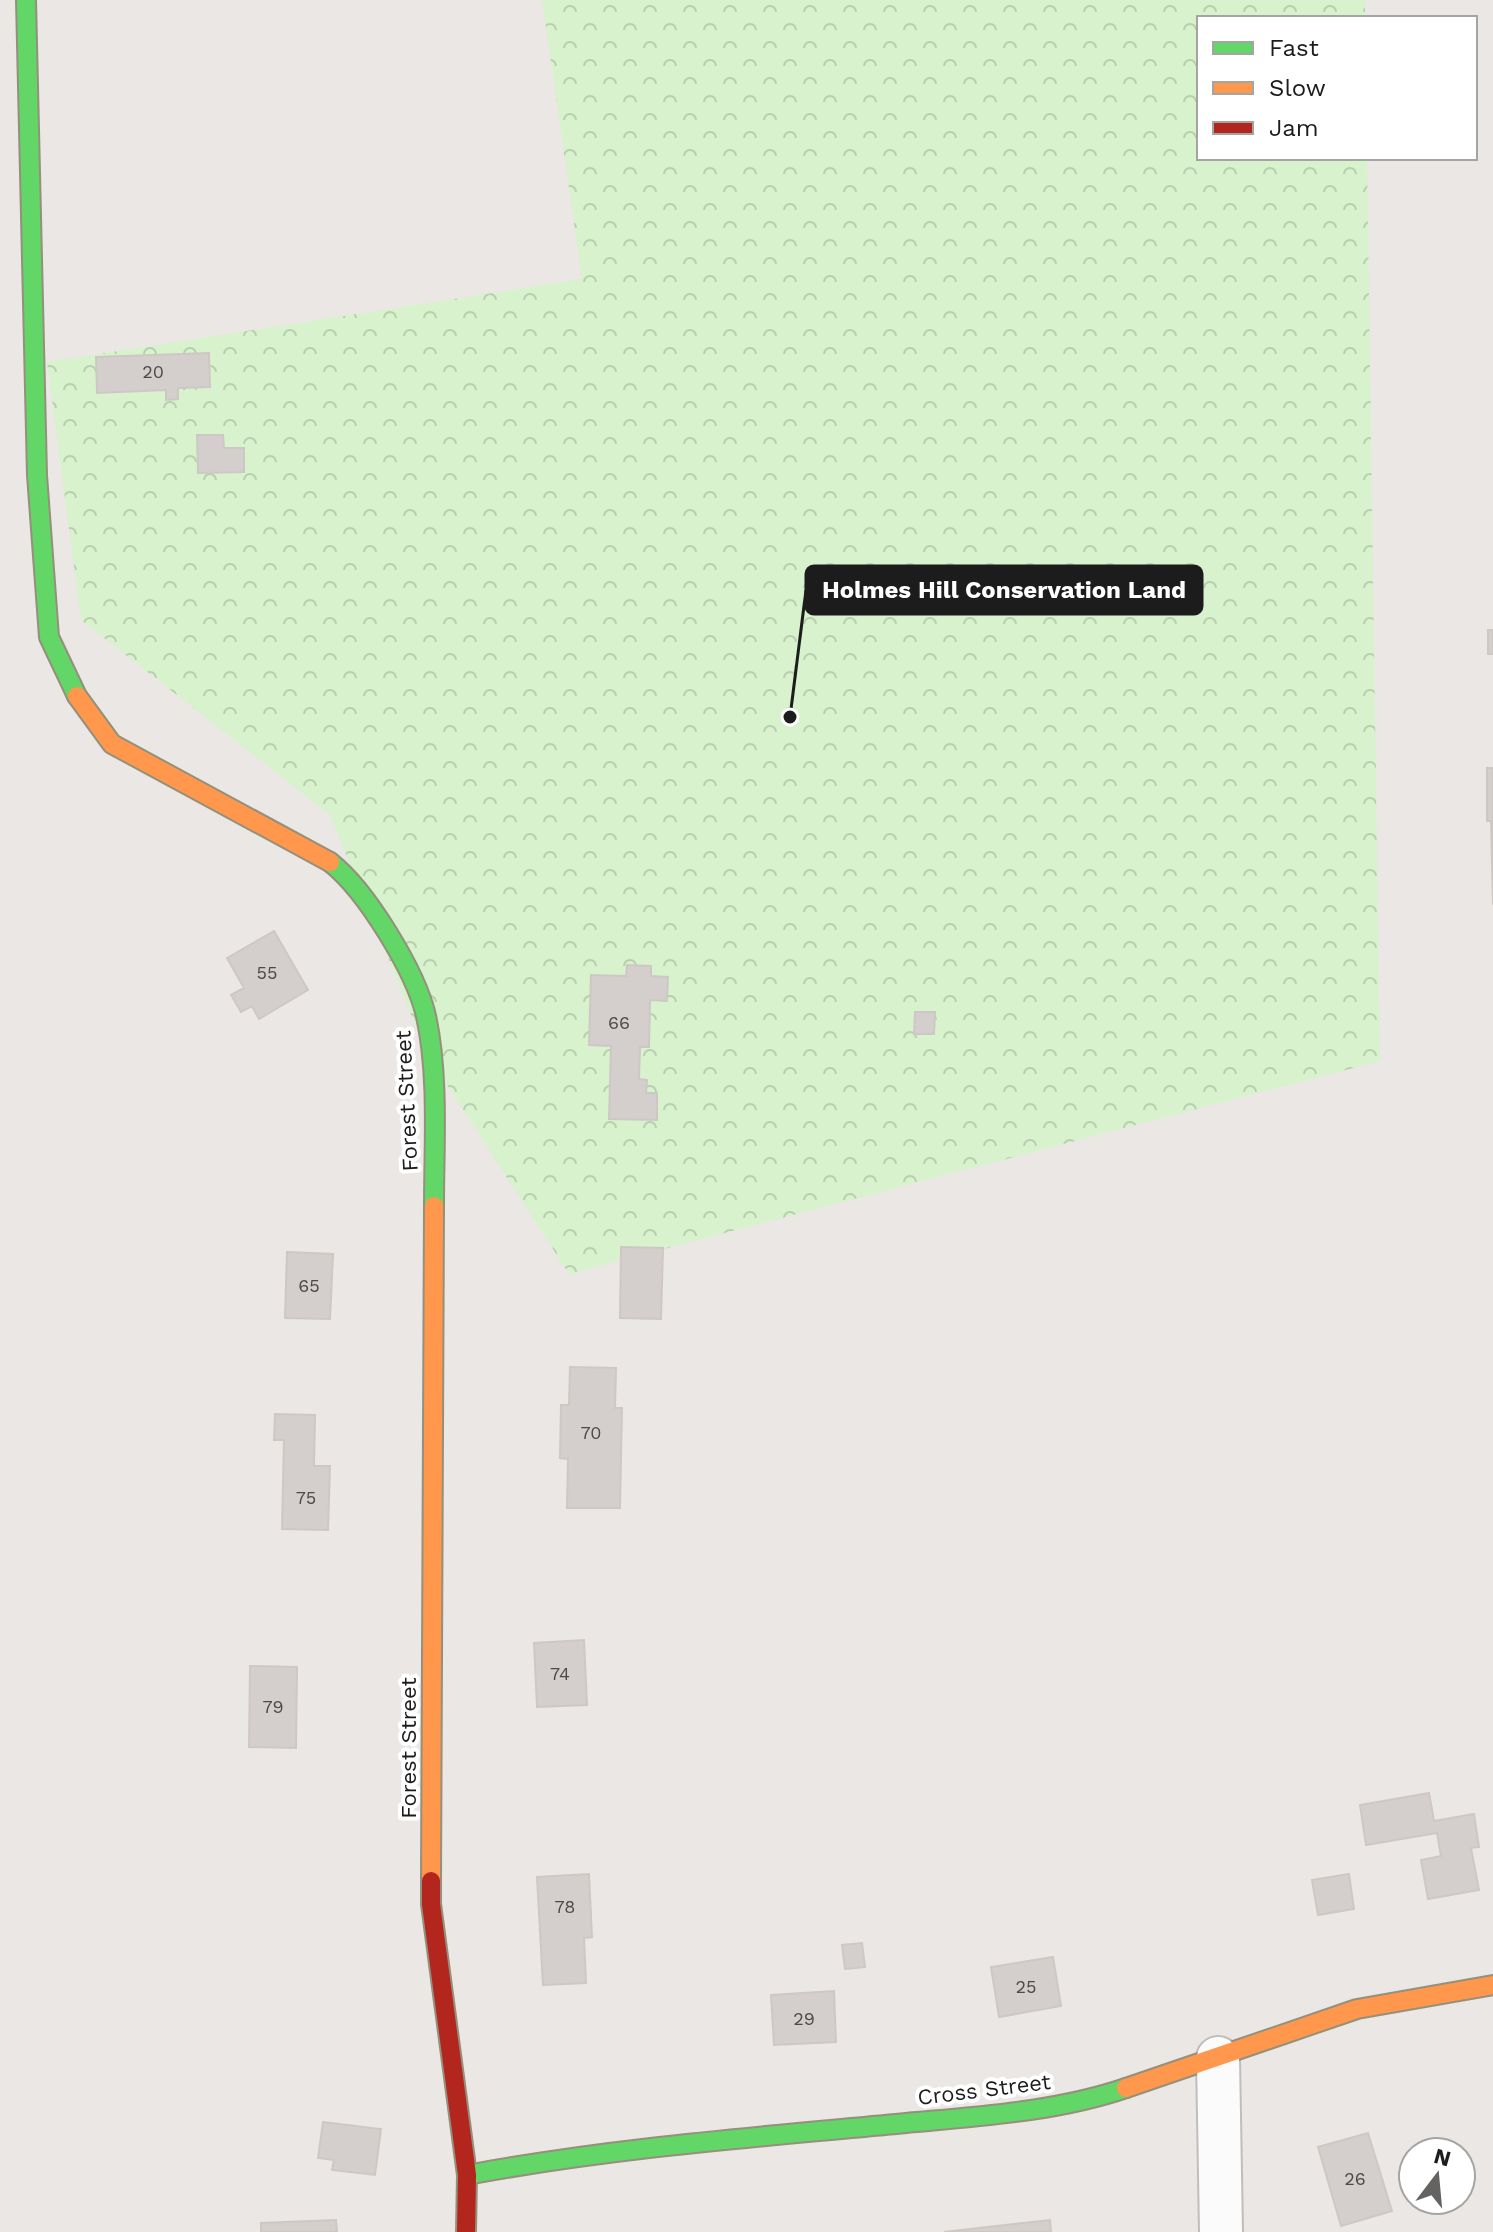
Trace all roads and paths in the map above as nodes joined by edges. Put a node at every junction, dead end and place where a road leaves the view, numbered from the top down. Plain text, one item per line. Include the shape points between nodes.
1 (26, 0) edge
2 (1493, 1985) edge
3 (1218, 2058) junction
4 (467, 2175) junction
5 (466, 2232) edge
6 (1221, 2232) edge

1 - 4 street, Forest Street via 37,475 49,637 82,706 112,744 319,854 345,874 387,929 426,1015 434,1106 431,1904
2 - 3 street, Cross Street via 1357,2009
3 - 4 street, Cross Street via 1103,2096 1002,2113 642,2147
3 - 6 street
4 - 5 street, Forest Street

